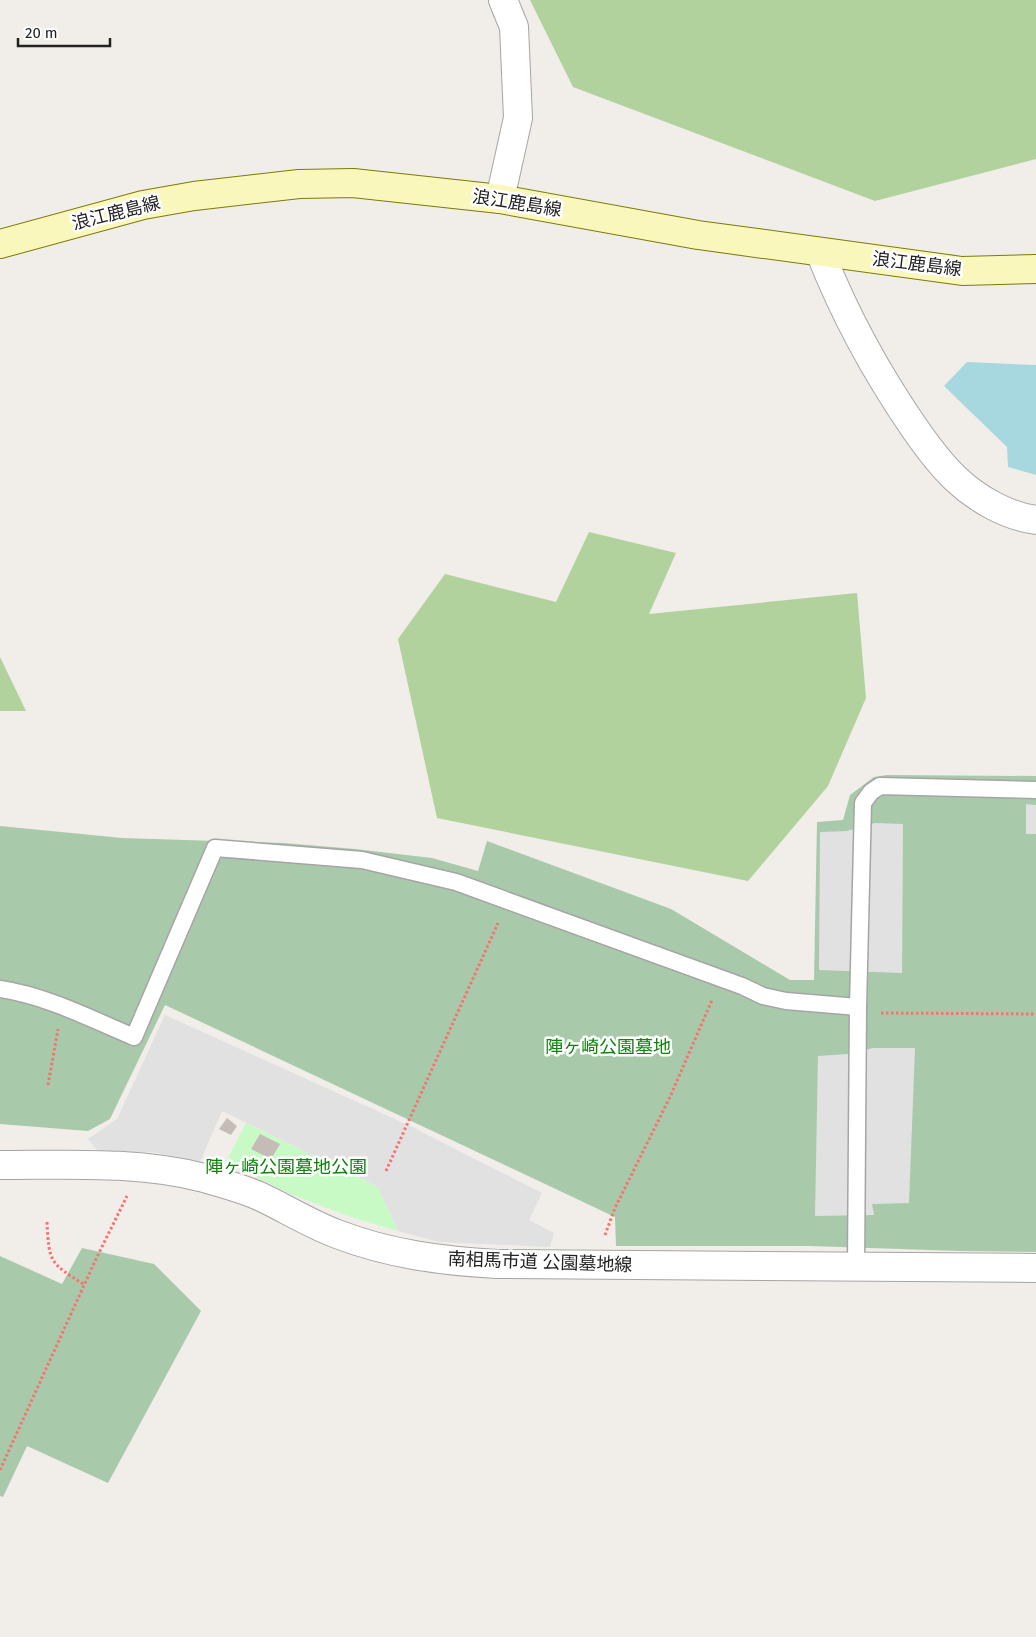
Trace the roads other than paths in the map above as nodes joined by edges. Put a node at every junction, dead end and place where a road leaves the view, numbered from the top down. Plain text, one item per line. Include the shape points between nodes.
1 (503, 0) edge
2 (500, 199) junction
3 (0, 244) edge
4 (820, 252) junction
5 (1036, 269) edge
6 (1036, 520) edge
7 (1036, 790) edge
8 (0, 989) edge
9 (858, 1007) junction
10 (0, 1165) edge
11 (856, 1266) junction
12 (1036, 1268) edge

1 - 2 street via 514,27 518,118
2 - 3 main road, 浪江鹿島線 via 353,183 281,186 143,205
2 - 4 main road, 浪江鹿島線 via 698,235
4 - 5 main road, 浪江鹿島線 via 962,271
4 - 6 street via 861,340 894,399 934,457 956,480 984,500 1006,512
7 - 9 lane via 880,786 871,792 863,803
8 - 9 lane via 61,1006 134,1037 215,848 362,860 456,882 722,978 763,996
9 - 11 lane
10 - 11 street, 南相馬市道 公園墓地線 via 98,1165 156,1169 202,1178 258,1196 336,1234 381,1249 427,1258 497,1264
11 - 12 street, 南相馬市道 公園墓地線

